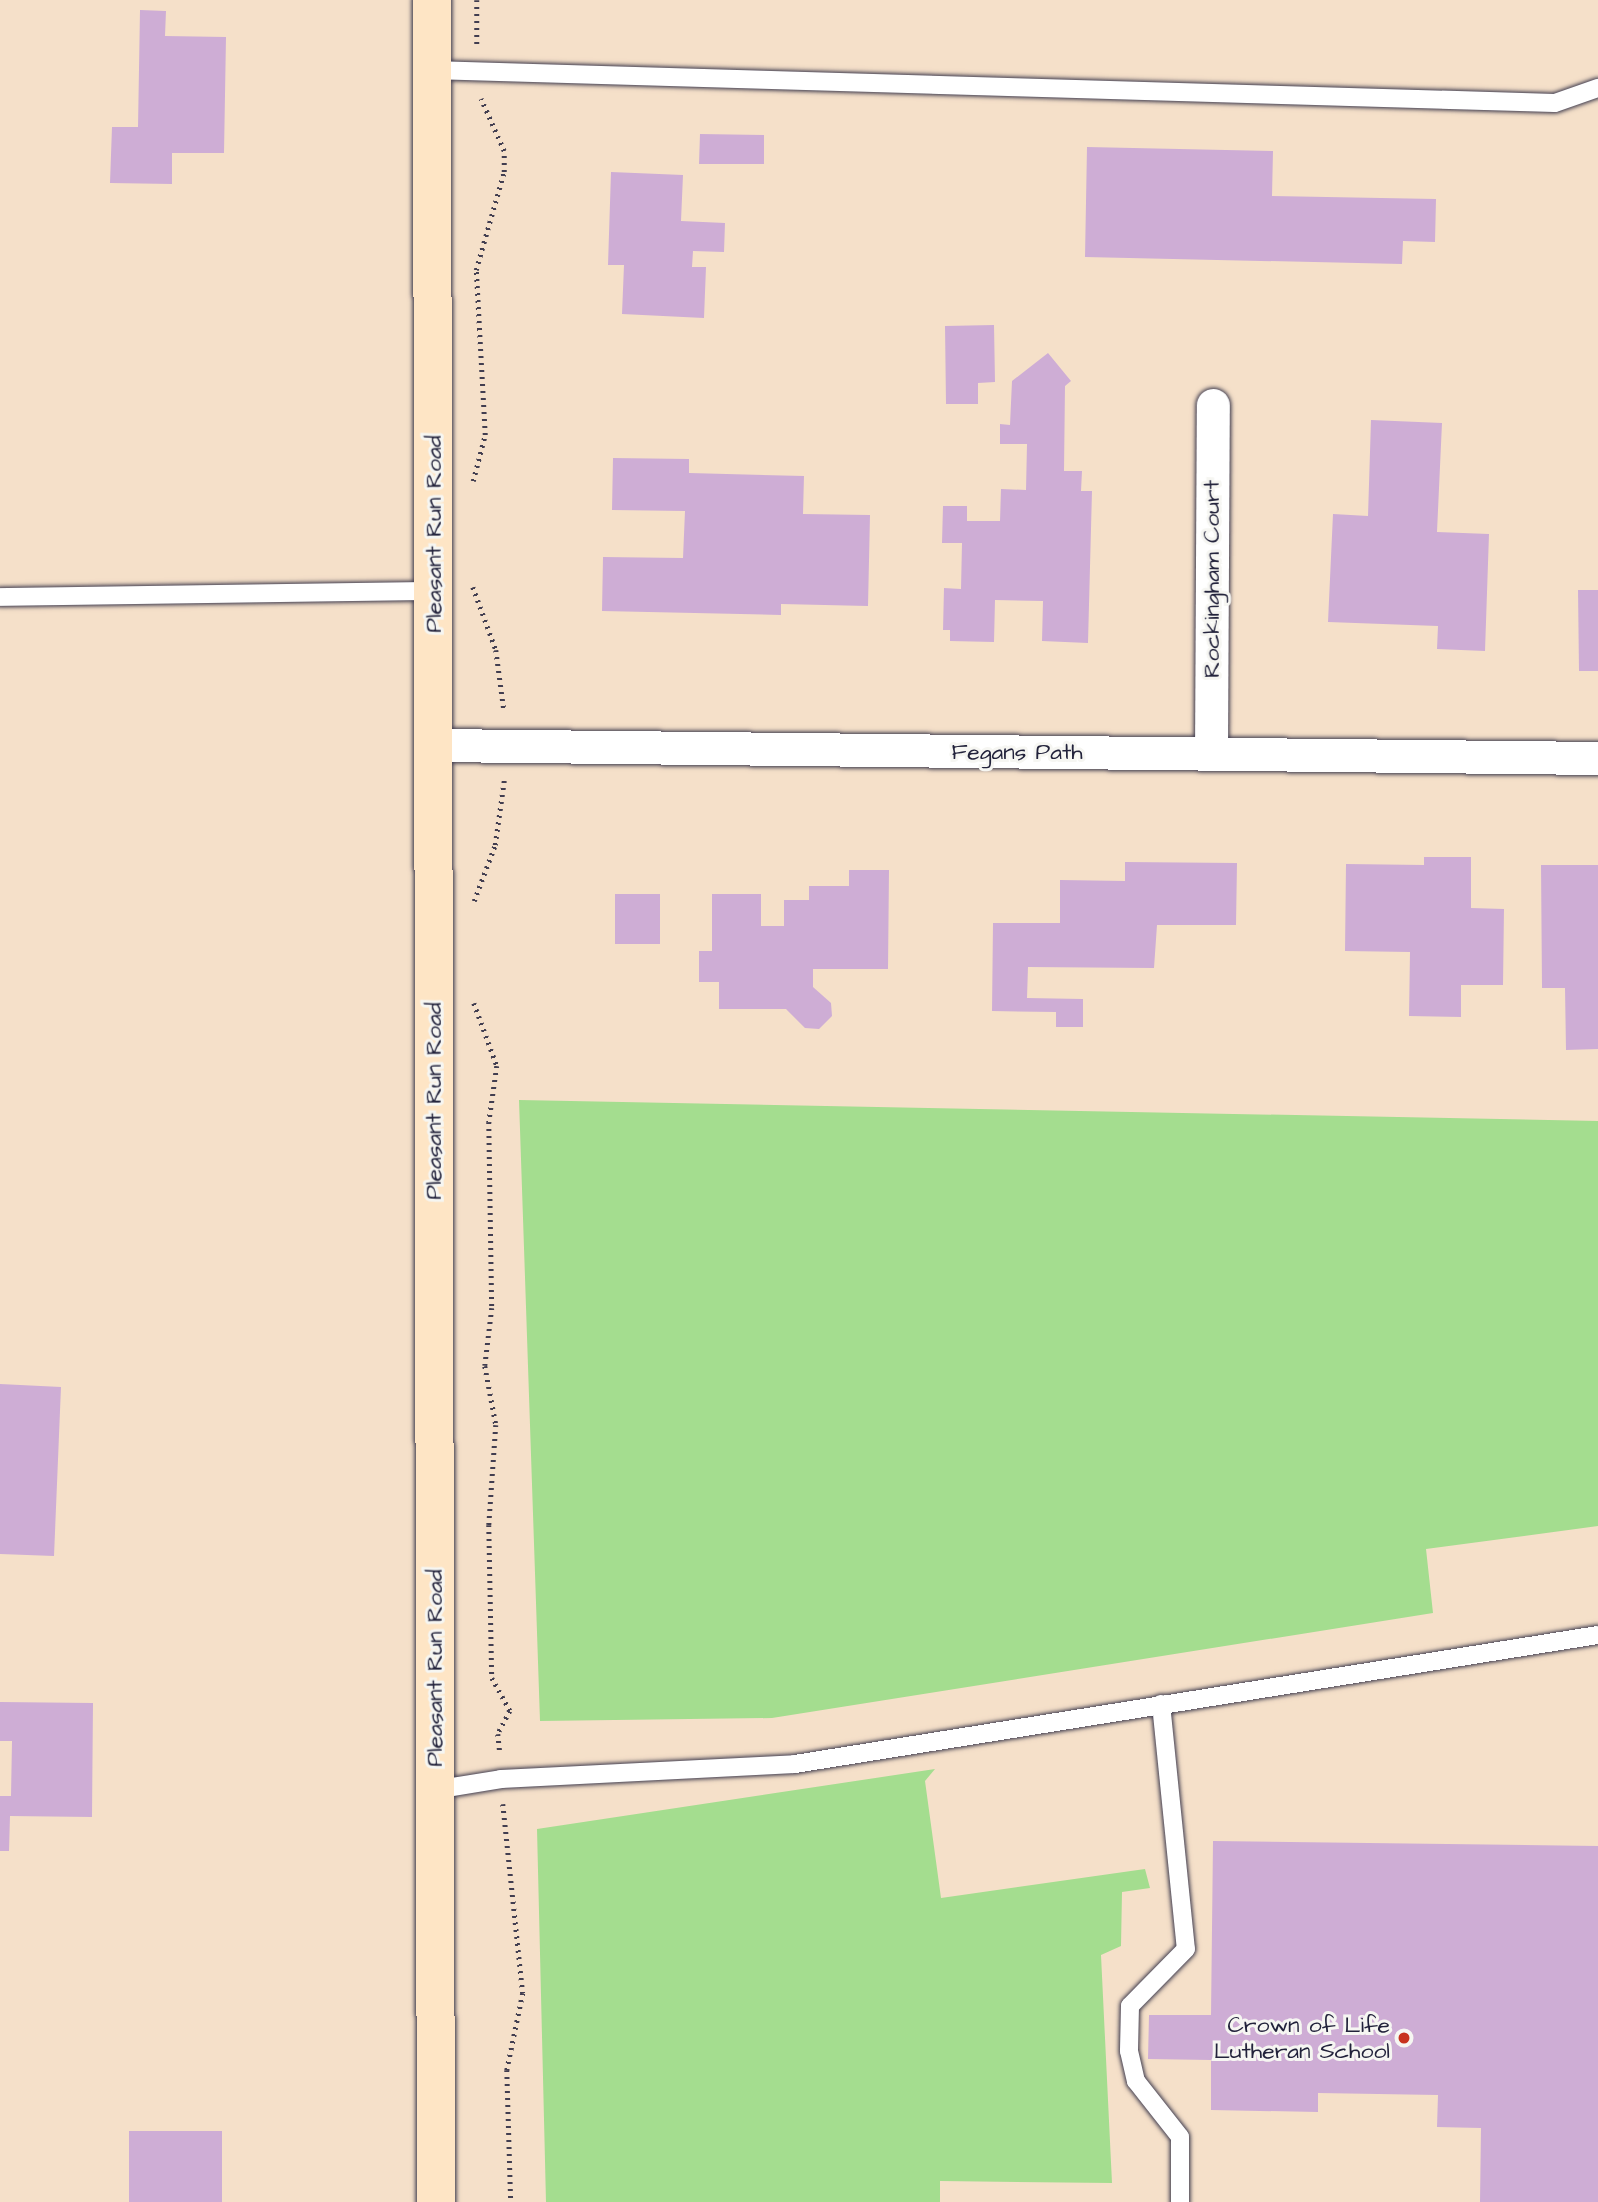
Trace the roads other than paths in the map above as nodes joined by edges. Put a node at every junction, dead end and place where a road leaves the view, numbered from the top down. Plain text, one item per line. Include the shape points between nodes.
1 (432, 0) edge
2 (431, 70) junction
3 (1598, 88) edge
4 (1213, 405) dead end
5 (434, 591) junction
6 (0, 597) edge
7 (436, 745) junction
8 (1211, 754) junction
9 (1598, 758) edge
10 (1598, 1635) edge
11 (1161, 1704) junction
12 (434, 1790) junction
13 (436, 2202) edge
14 (1180, 2202) edge

1 - 2 main road, Pleasant Run Road
2 - 3 lane via 1555,103
2 - 5 main road, Pleasant Run Road
4 - 8 street, Rockingham Court
5 - 6 lane
5 - 7 main road, Pleasant Run Road
7 - 8 street, Fegans Path
7 - 12 main road, Pleasant Run Road
8 - 9 street, Fegans Path
10 - 11 lane
11 - 12 lane via 795,1764 502,1779
11 - 14 lane via 1186,1950 1130,2006 1129,2050 1136,2081 1180,2137
12 - 13 main road, Pleasant Run Road

